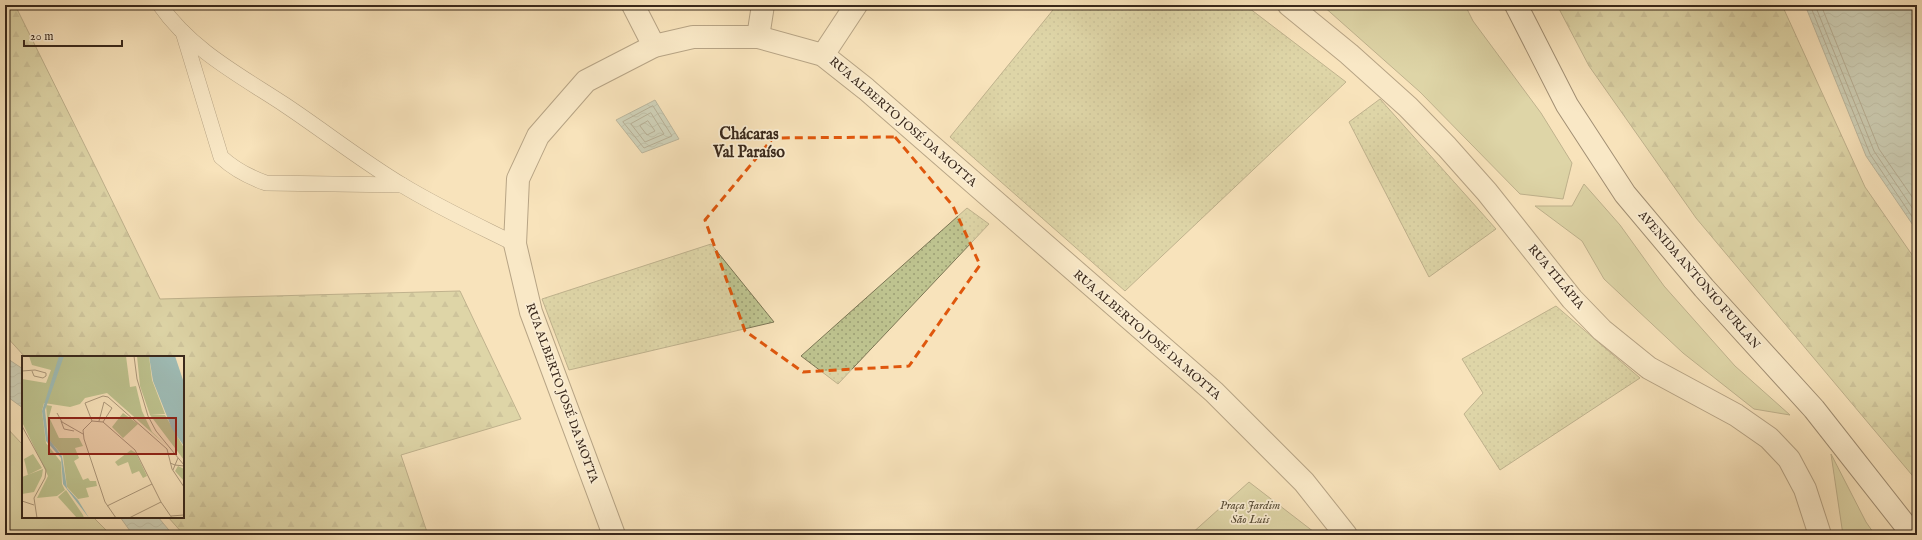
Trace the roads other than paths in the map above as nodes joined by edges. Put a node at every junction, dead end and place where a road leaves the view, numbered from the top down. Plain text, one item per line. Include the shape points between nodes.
1 (160, 5) edge
2 (633, 5) edge
3 (763, 5) edge
4 (856, 5) edge
5 (1289, 5) edge
6 (1516, 5) edge
7 (183, 31) junction
8 (758, 37) junction
9 (654, 46) junction
10 (823, 55) junction
11 (402, 185) junction
12 (515, 244) junction
13 (614, 535) edge
14 (1346, 535) edge
15 (1820, 535) edge
16 (1913, 535) edge

1 - 7 lane
2 - 9 street
3 - 8 street
4 - 10 street
5 - 15 street, RUA TILÁPIA via 1355,59 1447,146 1572,299 1602,330 1649,368 1736,415 1769,438 1789,459 1802,483
6 - 16 street, AVENIDA ANTONIO FURLAN via 1567,105 1625,194 1704,288 1814,409
7 - 11 lane via 201,49 225,66
7 - 11 lane via 221,157 231,166 249,178 266,183
8 - 9 street, RUA ALBERTO JOSÉ DA MOTTA via 693,37
8 - 10 street, RUA ALBERTO JOSÉ DA MOTTA
9 - 12 street, RUA ALBERTO JOSÉ DA MOTTA via 586,81 538,136 518,179
10 - 14 street, RUA ALBERTO JOSÉ DA MOTTA via 866,89 1214,392 1304,482
11 - 12 lane
12 - 13 street, RUA ALBERTO JOSÉ DA MOTTA via 531,312

